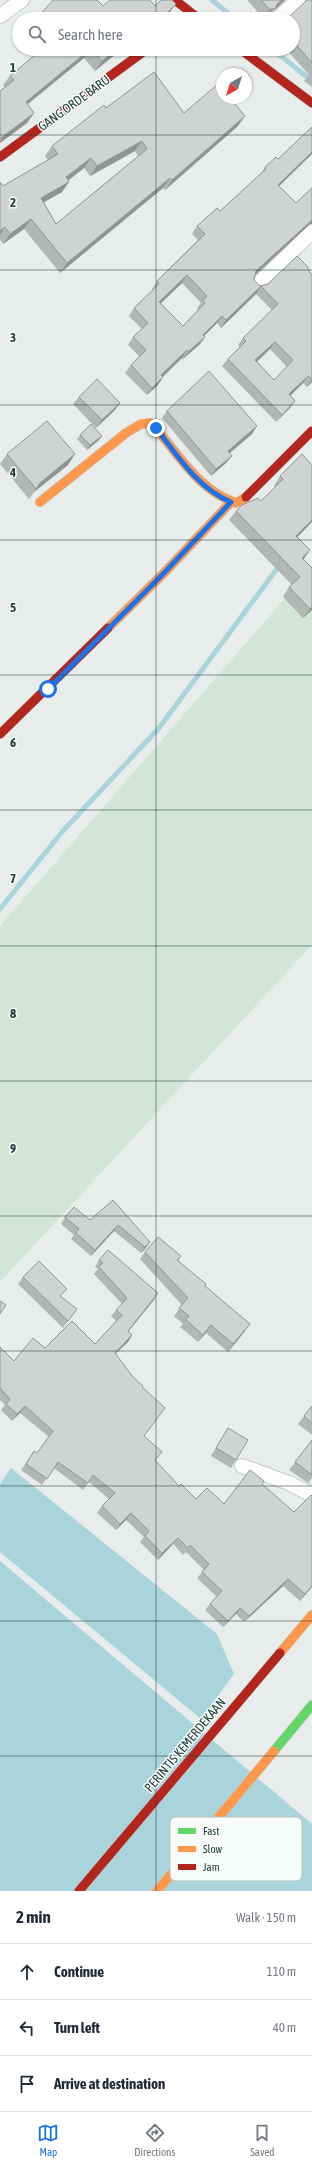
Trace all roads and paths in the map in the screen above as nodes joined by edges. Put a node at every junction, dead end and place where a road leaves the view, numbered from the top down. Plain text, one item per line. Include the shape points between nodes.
1 (22, 0) edge
2 (175, 0) edge
3 (298, 0) edge
4 (188, 12) edge
5 (285, 12) edge
6 (0, 16) edge
7 (137, 56) edge
8 (251, 56) edge
9 (312, 103) edge
10 (0, 157) edge
11 (312, 232) edge
12 (257, 285) edge
13 (312, 431) edge
14 (40, 502) dead end
15 (231, 502) junction
16 (0, 734) edge
17 (242, 1466) dead end
18 (312, 1495) edge
19 (312, 1615) edge
20 (312, 1706) edge
21 (219, 1817) edge
22 (170, 1875) edge
23 (79, 1891) edge
24 (157, 1891) edge

1 - 6 street
2 - 4 main road
3 - 5 street
7 - 10 main road, GANG ORDE BARU
8 - 9 main road
11 - 12 street
13 - 15 main road via 245,498 236,503
14 - 15 main road via 126,433 141,424 151,423 187,468 212,492
15 - 16 main road via 153,584
17 - 18 street via 289,1483
19 - 23 main road, PERINTIS KEMERDEKAAN
20 - 21 main road
22 - 24 main road

